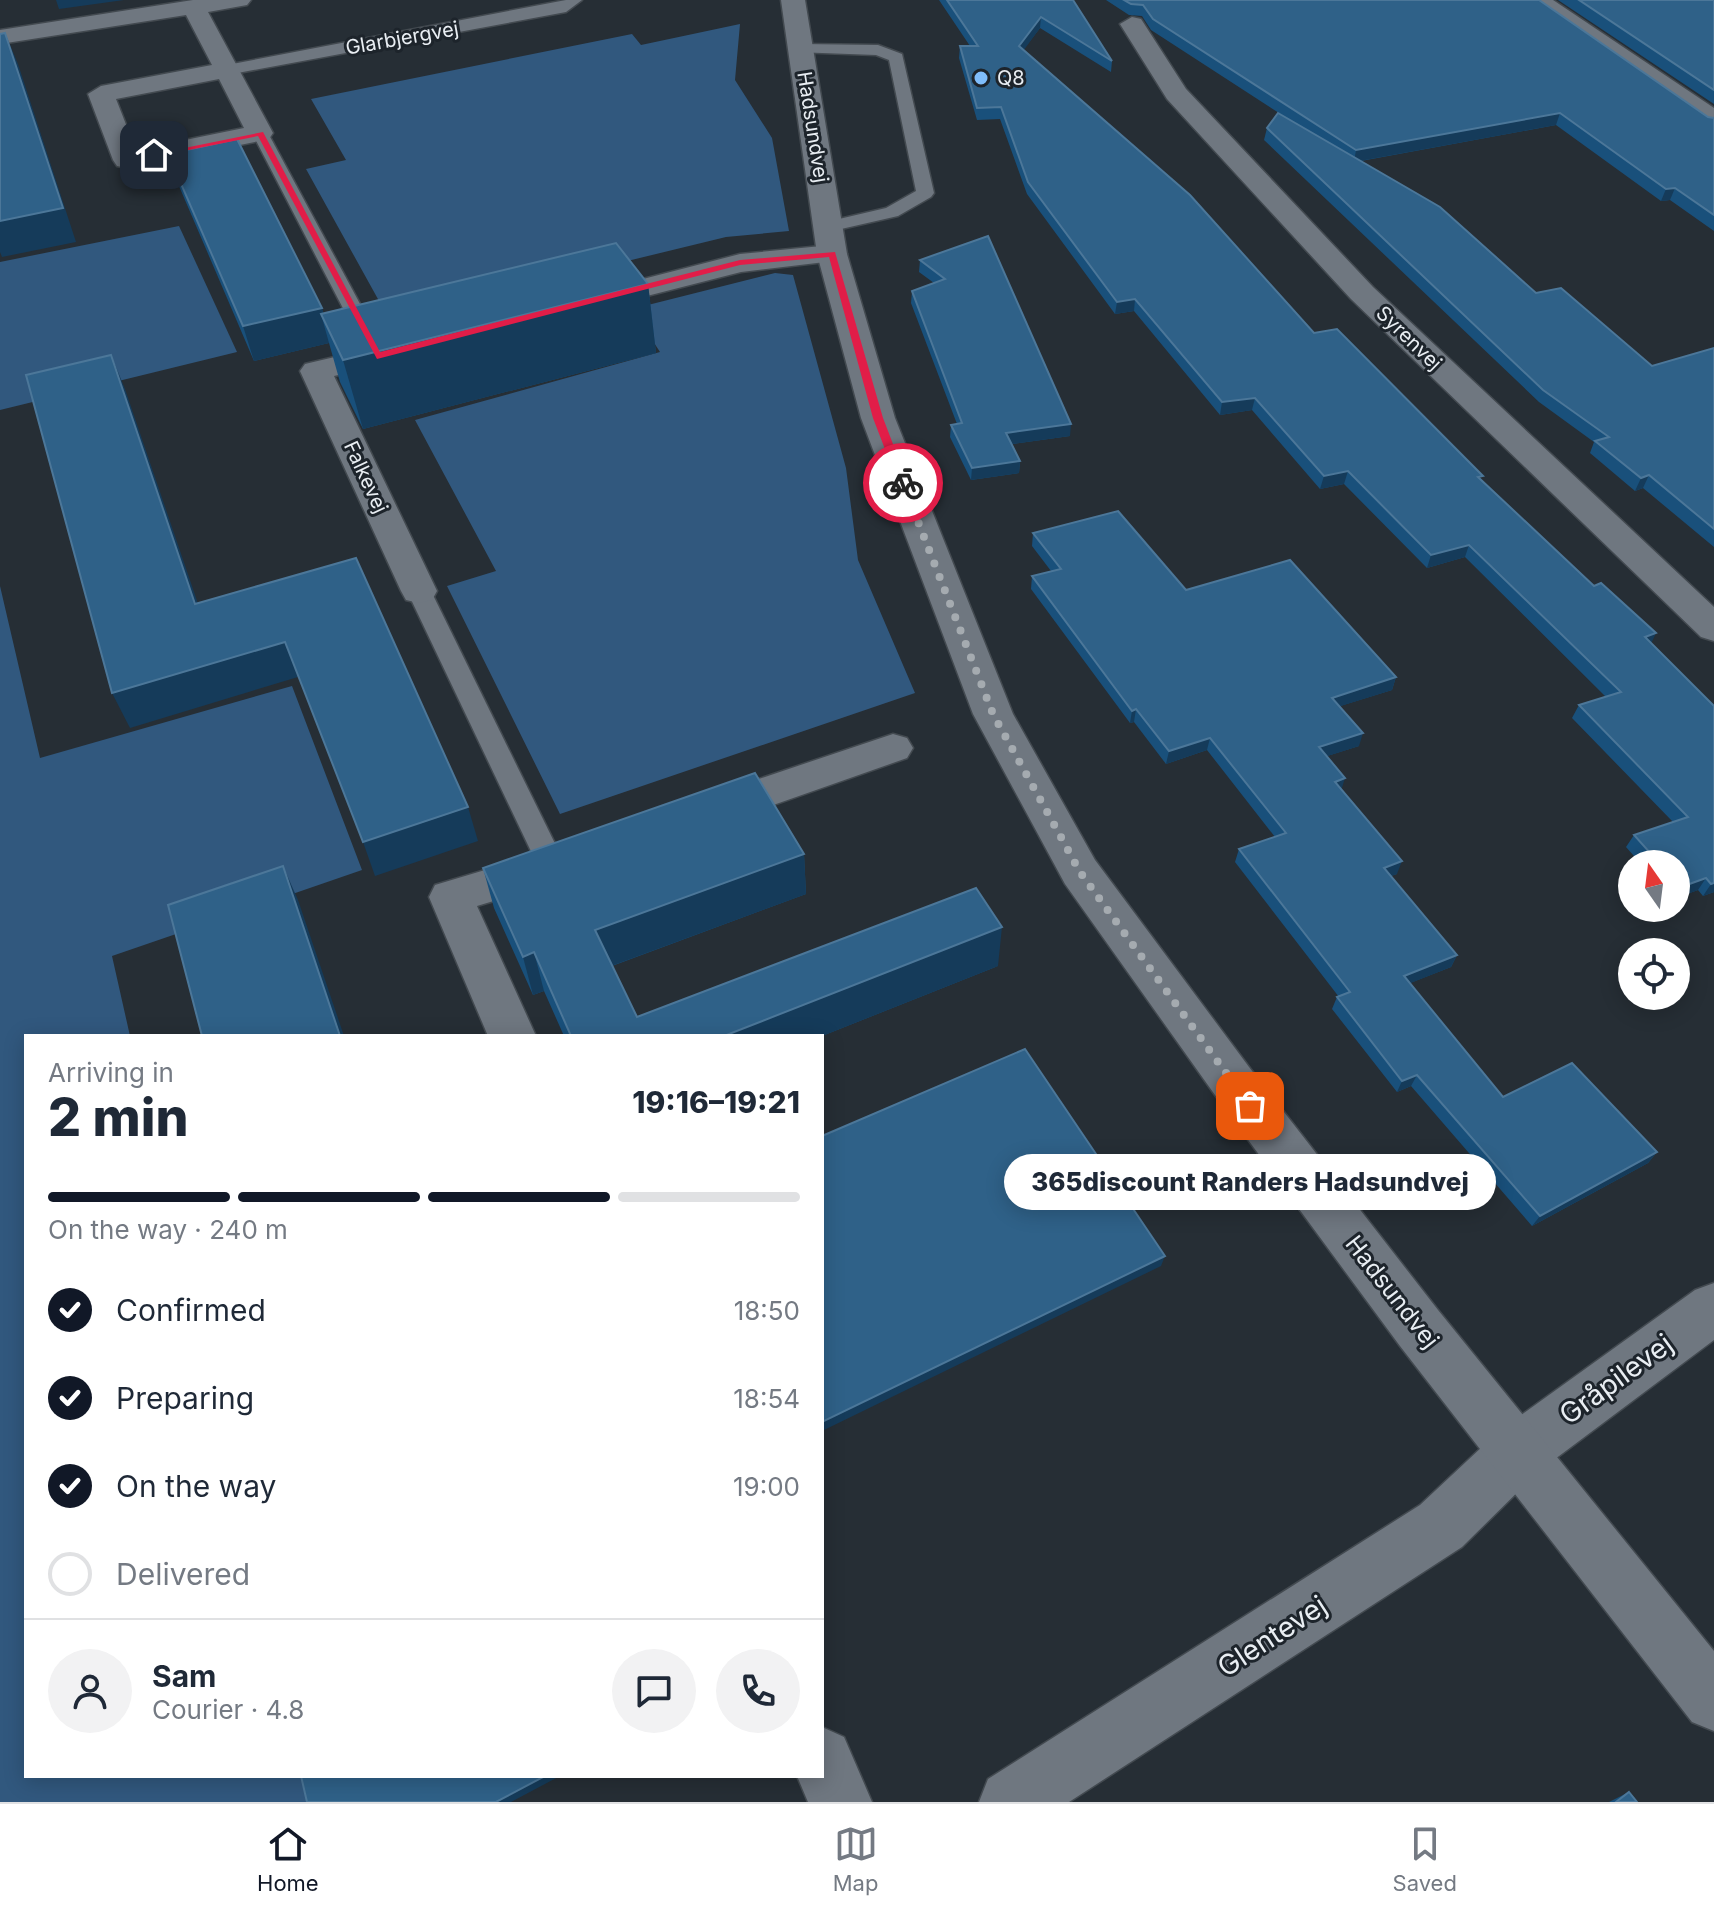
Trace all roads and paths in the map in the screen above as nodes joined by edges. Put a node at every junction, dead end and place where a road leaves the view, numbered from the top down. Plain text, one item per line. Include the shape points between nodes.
1 (239, 0) edge
2 (575, 0) edge
3 (793, 0) edge
4 (1537, 0) edge
5 (194, 7) junction
6 (1132, 24) dead end
7 (0, 37) edge
8 (801, 49) junction
9 (227, 70) junction
10 (1714, 120) edge
11 (260, 133) junction
12 (830, 240) junction
13 (557, 310) edge
14 (422, 345) edge
15 (377, 356) junction
16 (419, 591) joint
17 (1714, 628) edge
18 (893, 748) dead end
19 (671, 825) edge
20 (597, 851) edge
21 (552, 866) junction
22 (511, 1034) edge
23 (1714, 1308) edge
24 (1519, 1451) junction
25 (1714, 1700) edge
26 (824, 1764) edge
27 (840, 1802) edge
28 (1011, 1802) edge

1 - 5 street
2 - 9 lane, Glarbjergvej via 566,7
3 - 8 street, Hadsundvej
4 - 10 street
5 - 7 street
5 - 9 street
6 - 17 street, Syrenvej via 1176,94 1362,293
8 - 12 street, Hadsundvej
8 - 12 lane via 878,50 896,57 925,193
9 - 11 street
9 - 11 street via 101,94 127,160
11 - 15 lane
12 - 13 street
12 - 24 street, Hadsundvej via 878,418 993,714 1080,872 1353,1242
14 - 15 street
15 - 16 street, Falkevej via 316,371
16 - 21 lane, Falkevej
18 - 19 street
20 - 21 street
21 - 22 street via 451,897
23 - 24 street, Gråpilevej
24 - 25 street, Hadsundvej
24 - 28 street, Glentevej via 1441,1526
26 - 27 street

